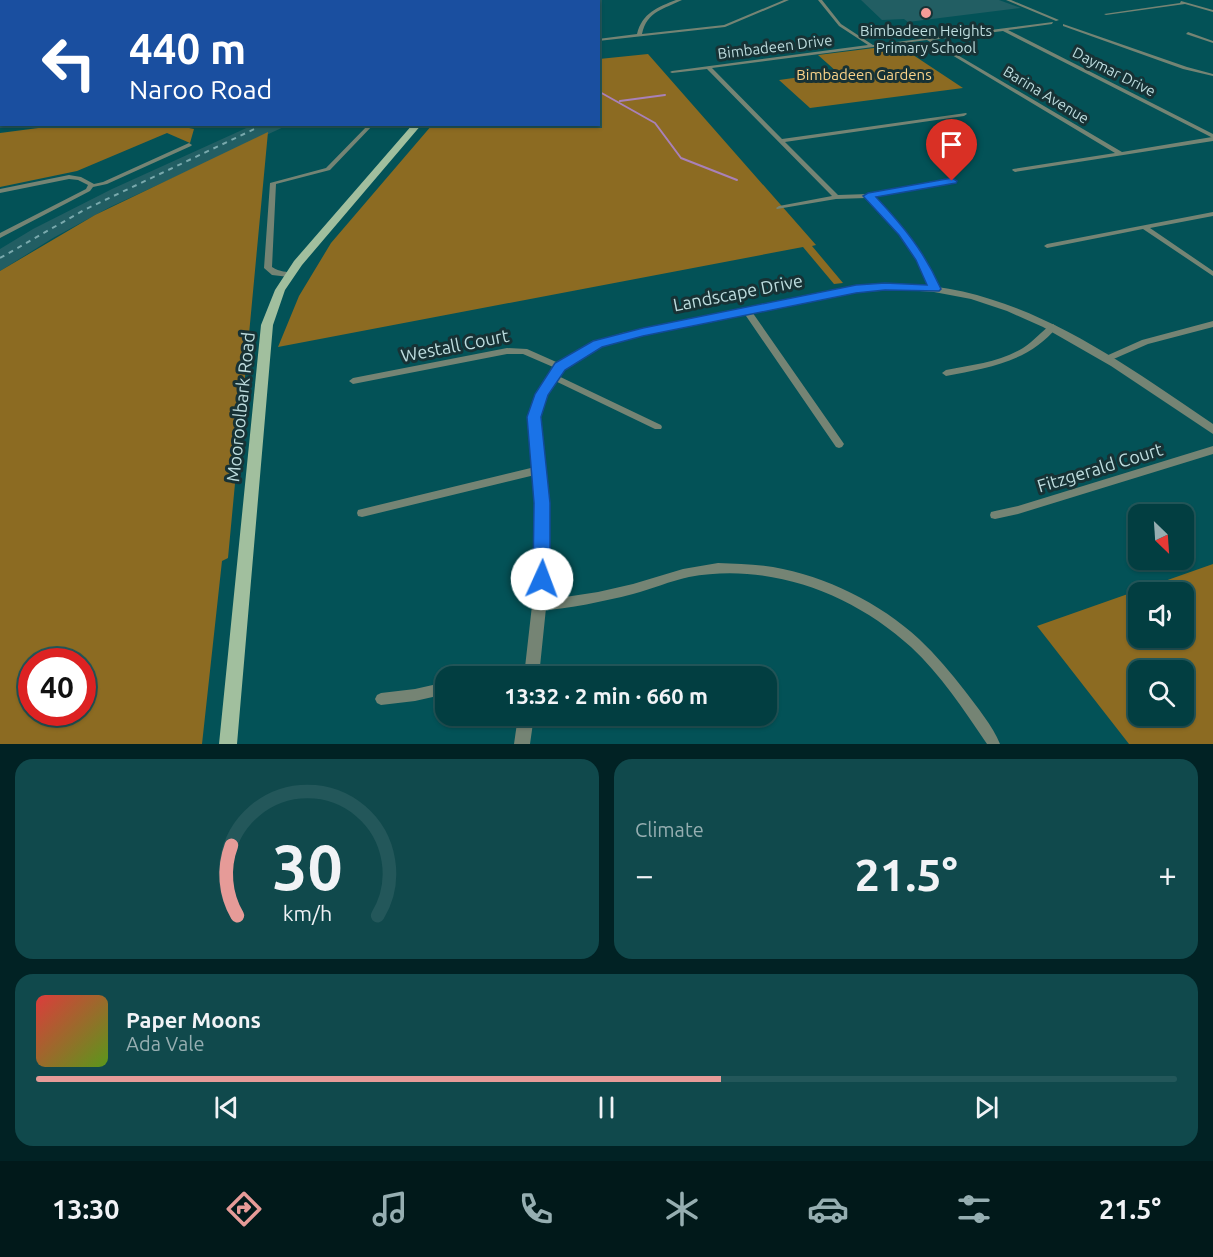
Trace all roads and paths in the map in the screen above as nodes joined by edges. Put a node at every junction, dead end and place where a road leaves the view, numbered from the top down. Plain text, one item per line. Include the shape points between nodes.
1 (680, 0) edge
2 (787, 0) edge
3 (820, 0) edge
4 (1008, 0) edge
5 (1176, 0) edge
6 (1186, 3) junction
7 (1213, 11) edge
8 (1106, 14) dead end
9 (1045, 15) junction
10 (1058, 24) junction
11 (1003, 29) junction
12 (1188, 33) dead end
13 (639, 36) junction
14 (929, 39) junction
15 (600, 40) edge
16 (1213, 42) edge
17 (872, 46) junction
18 (709, 68) junction
19 (672, 72) dead end
20 (1212, 72) edge
21 (964, 114) dead end
22 (370, 126) edge
23 (416, 126) edge
24 (1213, 138) edge
25 (781, 141) junction
26 (189, 145) dead end
27 (1120, 153) junction
28 (1015, 170) dead end
29 (952, 181) dead end
30 (92, 186) junction
31 (0, 191) edge
32 (868, 196) junction
33 (836, 197) junction
34 (779, 208) dead end
35 (1213, 214) edge
36 (1144, 227) junction
37 (0, 236) edge
38 (1047, 246) dead end
39 (1213, 274) edge
40 (289, 275) junction
41 (935, 289) junction
42 (747, 311) junction
43 (1213, 324) edge
44 (1053, 327) junction
45 (1109, 358) junction
46 (560, 367) junction
47 (946, 373) dead end
48 (552, 376) junction
49 (353, 381) dead end
50 (658, 427) dead end
51 (1213, 430) edge
52 (839, 444) dead end
53 (1213, 450) edge
54 (539, 470) junction
55 (362, 513) dead end
56 (995, 515) dead end
57 (539, 606) junction
58 (532, 666) edge
59 (435, 690) edge
60 (381, 699) dead end
61 (525, 726) edge
62 (228, 744) edge
63 (522, 744) edge
64 (994, 744) edge

1 - 13 street via 647,15
2 - 13 street via 732,25
3 - 17 street via 840,25
4 - 9 street
5 - 6 street
6 - 7 street
6 - 8 street
9 - 10 street
9 - 10 street
10 - 11 street, Bimbadeen Drive
10 - 20 street via 1175,64
11 - 14 street, Bimbadeen Drive
11 - 24 street, Daymar Drive
12 - 16 street
13 - 15 street
14 - 17 street, Bimbadeen Drive
14 - 27 street, Barina Avenue
17 - 18 street, Bimbadeen Drive
18 - 19 street, Bimbadeen Drive
18 - 25 street
21 - 25 street
22 - 40 street via 328,170 273,183 267,268
23 - 40 main road, Mooroolbark Road
24 - 27 street
25 - 33 street
26 - 30 street
27 - 28 street
29 - 32 street
30 - 31 street via 80,178 69,177
30 - 37 street
32 - 33 street
32 - 41 street via 903,232
33 - 34 street
35 - 36 street
36 - 38 street
36 - 39 street
40 - 62 main road, Mooroolbark Road via 273,305 264,346
41 - 42 street, Landscape Drive via 856,289
41 - 44 street, Landscape Drive via 1008,308
42 - 46 street, Landscape Drive via 622,336 597,344
42 - 52 street
43 - 45 street via 1145,342
44 - 45 street, Landscape Drive
44 - 47 street via 1038,344 1018,357
45 - 51 street, Landscape Drive
46 - 48 street, Landscape Drive
46 - 49 street, Westall Court via 524,351 507,351
48 - 50 street
48 - 54 street, Landscape Drive via 534,417
53 - 56 street, Fitzgerald Court
54 - 55 street
54 - 57 street, Landscape Drive via 543,535
57 - 58 street, Landscape Drive
57 - 64 street via 587,600 690,572 766,569 811,580 858,603 902,632 941,671
59 - 60 street
61 - 63 street

